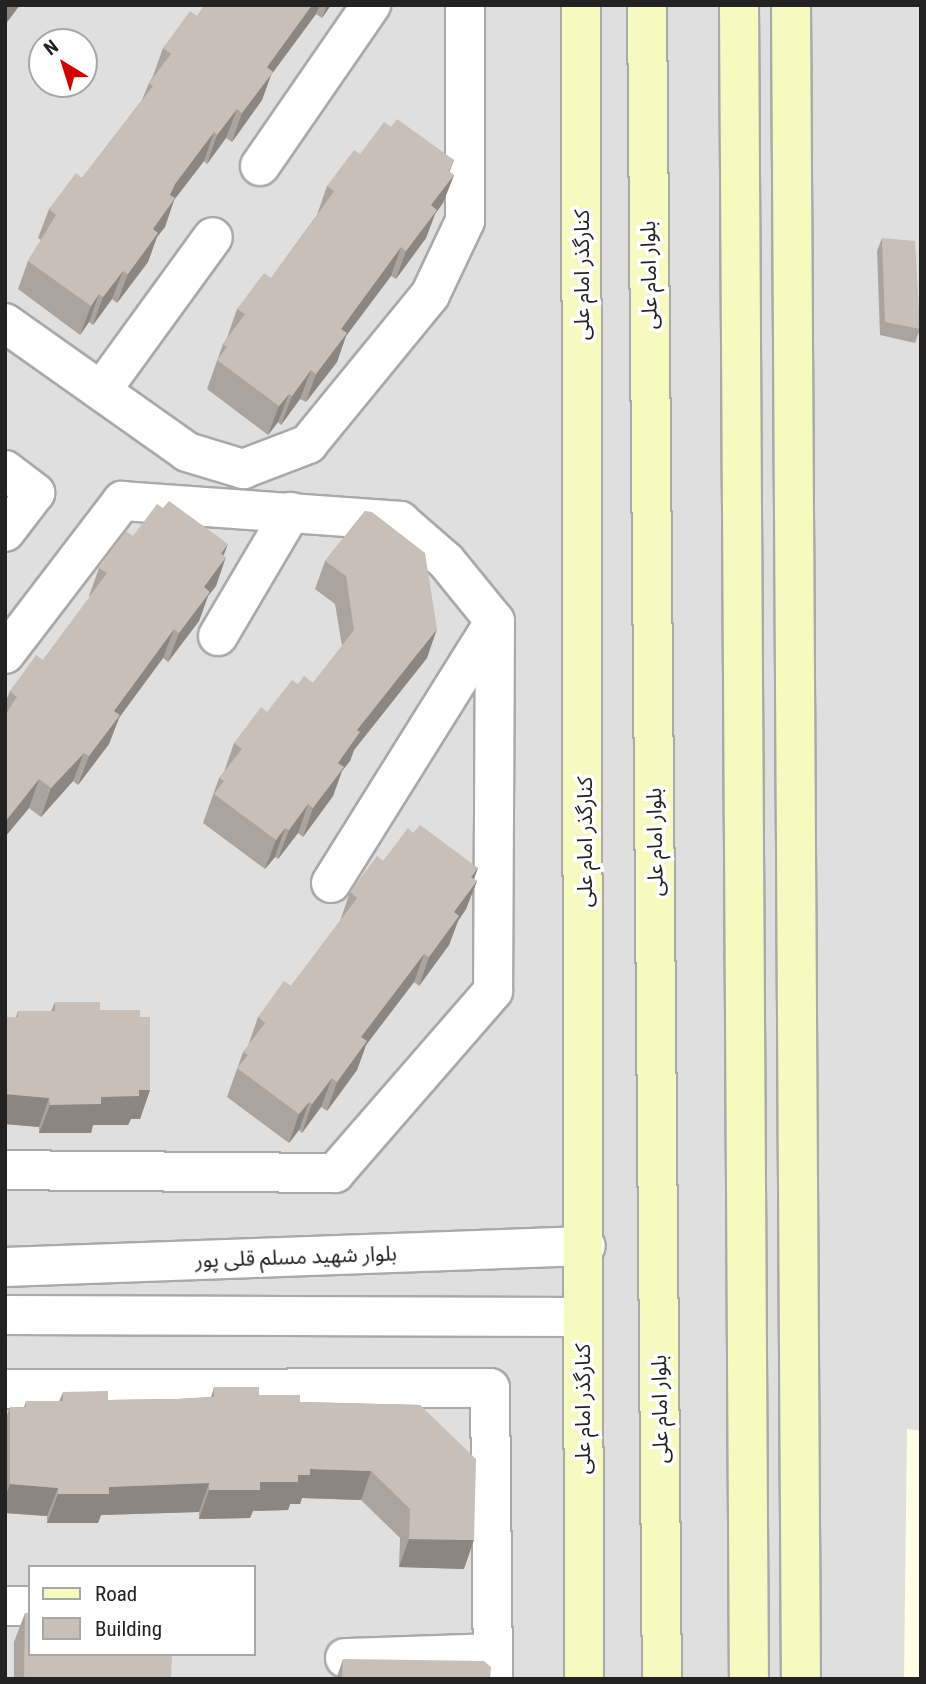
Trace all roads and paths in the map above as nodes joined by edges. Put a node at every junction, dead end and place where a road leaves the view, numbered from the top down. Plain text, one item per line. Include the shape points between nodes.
1 (371, 5) edge
2 (465, 5) edge
3 (581, 5) edge
4 (647, 5) edge
5 (739, 5) edge
6 (791, 5) edge
7 (260, 166) dead end
8 (214, 237) dead end
9 (5, 323) edge
10 (101, 391) junction
11 (5, 470) edge
12 (291, 512) junction
13 (5, 532) edge
14 (495, 621) junction
15 (218, 636) dead end
16 (5, 654) edge
17 (331, 883) dead end
18 (5, 1170) edge
19 (586, 1246) junction
20 (5, 1267) edge
21 (5, 1315) edge
22 (583, 1317) junction
23 (5, 1389) edge
24 (5, 1606) edge
25 (28, 1606) edge
26 (345, 1658) edge
27 (492, 1666) edge
28 (584, 1679) edge
29 (662, 1679) edge
30 (750, 1679) edge
31 (801, 1679) edge

1 - 7 street
2 - 10 street via 466,221 429,295 308,444 243,469 187,452
3 - 19 main road, کنارگذر امام علی
4 - 29 main road, بلوار امام علی
5 - 30 main road
6 - 31 main road
8 - 10 street
9 - 10 street
11 - 13 street via 35,493
12 - 14 street via 400,521 446,561
12 - 15 street
12 - 16 street via 122,501
14 - 17 street
14 - 18 street via 493,992 335,1173
19 - 20 street, بلوار شهید مسلم قلی پور
19 - 22 main road, کنارگذر امام علی
21 - 22 street
22 - 28 main road, کنارگذر امام علی
23 - 27 street via 490,1388
24 - 25 street
26 - 27 street

